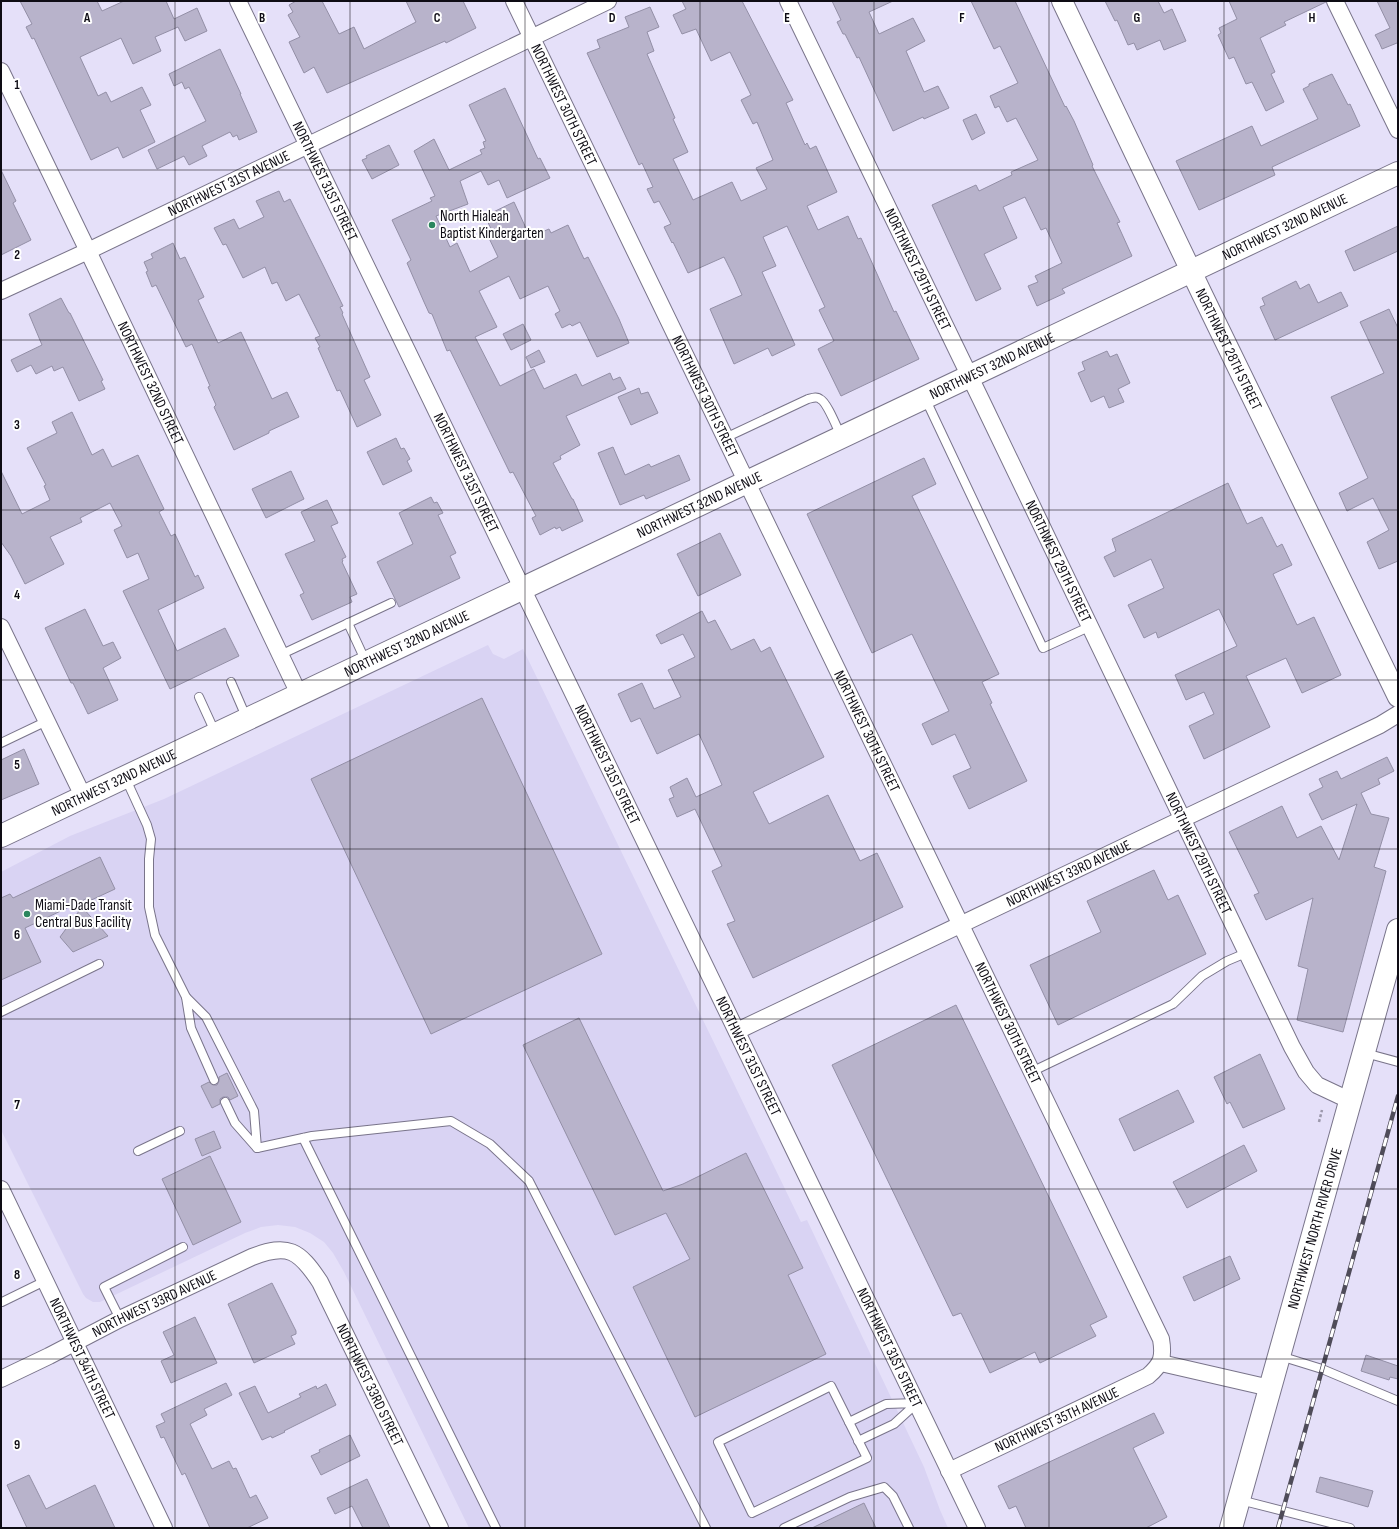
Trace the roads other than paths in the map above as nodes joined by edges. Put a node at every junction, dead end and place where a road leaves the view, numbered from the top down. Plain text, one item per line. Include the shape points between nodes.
1 (238, 1) edge
2 (514, 1) edge
3 (608, 1) edge
4 (788, 1) edge
5 (1062, 1) edge
6 (1335, 1) edge
7 (532, 37) junction
8 (1, 71) edge
9 (1398, 130) edge
10 (307, 145) junction
11 (1398, 173) edge
12 (88, 251) junction
13 (1191, 271) junction
14 (1, 291) edge
15 (970, 376) junction
16 (925, 397) junction
17 (841, 437) junction
18 (725, 438) junction
19 (747, 482) junction
20 (522, 588) junction
21 (391, 603) dead end
22 (348, 623) junction
23 (1091, 626) junction
24 (1, 627) edge
25 (280, 655) junction
26 (366, 662) junction
27 (231, 682) dead end
28 (299, 694) junction
29 (198, 697) dead end
30 (1398, 697) edge
31 (1398, 714) edge
32 (247, 720) junction
33 (47, 721) junction
34 (216, 734) junction
35 (1, 743) edge
36 (125, 777) junction
37 (83, 796) junction
38 (1182, 819) junction
39 (1, 836) edge
40 (960, 925) junction
41 (1398, 930) edge
42 (1246, 953) junction
43 (99, 964) dead end
44 (186, 997) junction
45 (1, 1012) edge
46 (737, 1031) junction
47 (1365, 1053) junction
48 (1398, 1062) edge
49 (1032, 1072) junction
50 (214, 1080) dead end
51 (1351, 1101) junction
52 (225, 1102) dead end
53 (180, 1130) dead end
54 (303, 1138) junction
55 (257, 1148) junction
56 (138, 1151) dead end
57 (1, 1189) edge
58 (184, 1246) dead end
59 (289, 1250) joint
60 (44, 1281) junction
61 (2, 1302) edge
62 (120, 1320) junction
63 (74, 1343) junction
64 (1279, 1356) junction
65 (1161, 1363) junction
66 (1, 1379) edge
67 (1270, 1388) junction
68 (1398, 1400) edge
69 (917, 1403) junction
70 (849, 1422) junction
71 (858, 1441) junction
72 (949, 1471) junction
73 (1240, 1499) junction
74 (164, 1528) edge
75 (440, 1528) edge
76 (496, 1528) edge
77 (706, 1528) edge
78 (784, 1528) edge
79 (908, 1528) edge
80 (976, 1528) edge
81 (1232, 1528) edge
82 (1350, 1528) edge

1 - 10 street, NORTHWEST 31ST STREET
2 - 7 street, NORTHWEST 30TH STREET
3 - 7 street, NORTHWEST 31ST AVENUE
4 - 15 street, NORTHWEST 29TH STREET
5 - 13 street, NORTHWEST 28TH STREET
6 - 9 street
7 - 10 street, NORTHWEST 31ST AVENUE
7 - 18 street, NORTHWEST 30TH STREET
8 - 12 street, NORTHWEST 32ND STREET
10 - 12 street, NORTHWEST 31ST AVENUE
10 - 20 street, NORTHWEST 31ST STREET
11 - 13 main road, NORTHWEST 32ND AVENUE
12 - 14 street, NORTHWEST 31ST AVENUE
12 - 25 street, NORTHWEST 32ND STREET
13 - 15 main road, NORTHWEST 32ND AVENUE
13 - 30 street, NORTHWEST 28TH STREET
15 - 16 main road, NORTHWEST 32ND AVENUE
15 - 23 street, NORTHWEST 29TH STREET
16 - 17 main road, NORTHWEST 32ND AVENUE
16 - 23 lane via 1043,648
17 - 18 lane via 824,403 815,397
17 - 19 main road, NORTHWEST 32ND AVENUE
18 - 19 street, NORTHWEST 30TH STREET
19 - 20 main road, NORTHWEST 32ND AVENUE
19 - 40 street, NORTHWEST 30TH STREET
20 - 26 main road, NORTHWEST 32ND AVENUE
20 - 46 street, NORTHWEST 31ST STREET
21 - 22 lane
22 - 25 lane
22 - 26 lane
23 - 38 street, NORTHWEST 29TH STREET
24 - 33 street
25 - 28 street, NORTHWEST 32ND STREET
26 - 28 main road, NORTHWEST 32ND AVENUE
27 - 32 lane
28 - 32 main road, NORTHWEST 32ND AVENUE
29 - 34 lane
31 - 38 street, NORTHWEST 33RD AVENUE via 1380,726
32 - 34 main road, NORTHWEST 32ND AVENUE
33 - 35 lane
33 - 37 street
34 - 36 main road, NORTHWEST 32ND AVENUE
36 - 37 main road, NORTHWEST 32ND AVENUE
36 - 44 lane via 148,825 151,839 149,907 155,935
37 - 39 main road, NORTHWEST 32ND AVENUE
38 - 40 street, NORTHWEST 33RD AVENUE
38 - 42 street, NORTHWEST 29TH STREET
40 - 46 street, NORTHWEST 33RD AVENUE
40 - 49 street, NORTHWEST 30TH STREET
41 - 47 main road, NORTHWEST NORTH RIVER DRIVE
42 - 49 lane via 1202,976 1173,1004
42 - 51 street, NORTHWEST 29TH STREET via 1306,1072 1317,1085
43 - 45 lane
44 - 50 lane via 191,1028
44 - 55 lane via 206,1017 254,1111
46 - 69 street, NORTHWEST 31ST STREET
47 - 48 lane
47 - 51 main road, NORTHWEST NORTH RIVER DRIVE
49 - 65 street, NORTHWEST 30TH STREET via 1156,1328 1162,1348
51 - 64 main road, NORTHWEST NORTH RIVER DRIVE
52 - 55 lane via 236,1123
53 - 56 lane
54 - 55 lane
54 - 76 lane
54 - 77 lane via 451,1121 490,1144 529,1181
57 - 60 street, NORTHWEST 34TH STREET
58 - 62 lane via 104,1287
59 - 62 street, NORTHWEST 33RD AVENUE via 270,1250 252,1257
59 - 75 street, NORTHWEST 33RD STREET via 308,1265 320,1282
60 - 61 lane
60 - 63 street, NORTHWEST 34TH STREET
62 - 63 street, NORTHWEST 33RD AVENUE
63 - 66 street, NORTHWEST 33RD AVENUE
63 - 74 street, NORTHWEST 34TH STREET
64 - 67 main road, NORTHWEST NORTH RIVER DRIVE
64 - 68 lane via 1322,1369
65 - 67 street
65 - 72 street, NORTHWEST 35TH AVENUE via 1141,1380
67 - 73 main road, NORTHWEST NORTH RIVER DRIVE
69 - 70 lane via 886,1404
69 - 71 lane via 894,1424
69 - 72 street, NORTHWEST 31ST STREET
70 - 71 lane
70 - 71 lane via 832,1386 718,1442 752,1513 867,1458
72 - 80 street, NORTHWEST 31ST STREET
73 - 81 main road, NORTHWEST NORTH RIVER DRIVE
73 - 82 lane
78 - 79 lane via 850,1498 884,1487 893,1496

